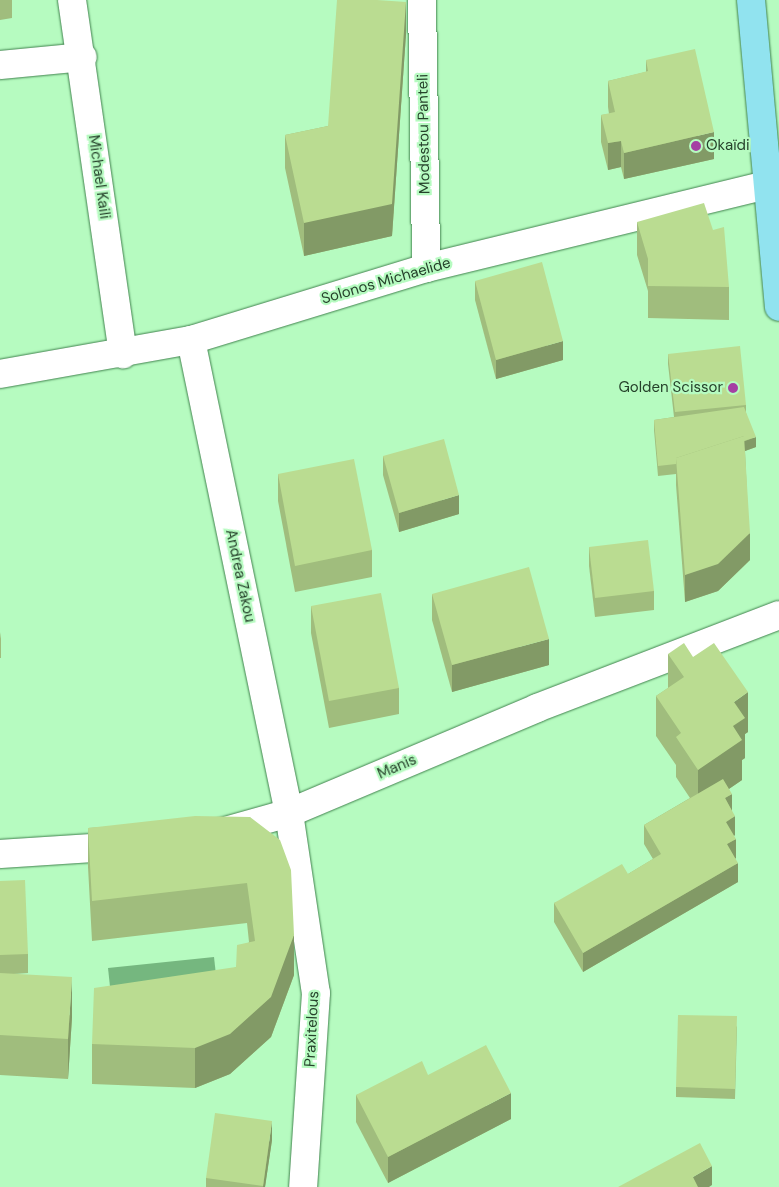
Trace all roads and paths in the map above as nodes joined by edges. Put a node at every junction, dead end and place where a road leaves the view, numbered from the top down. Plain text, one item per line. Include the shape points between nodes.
1 (72, 0) edge
2 (422, 0) edge
3 (751, 0) edge
4 (83, 58) junction
5 (0, 65) edge
6 (771, 184) junction
7 (426, 268) junction
8 (779, 307) edge
9 (191, 340) junction
10 (123, 354) junction
11 (0, 374) edge
12 (779, 615) edge
13 (289, 813) junction
14 (196, 839) edge
15 (150, 844) edge
16 (0, 854) edge
17 (303, 1187) edge

1 - 4 street, Michael Kaili
2 - 7 street, Modestou Panteli
3 - 6 main road
4 - 5 street
4 - 10 street, Michael Kaili
6 - 7 street, Solonos Michaelide
6 - 8 main road
7 - 9 street, Solonos Michaelide
9 - 10 street, Solonos Michaelide
9 - 13 street, Andrea Zakou
10 - 11 street, Solonos Michaelide
12 - 13 street, Manis via 537,708
13 - 14 street, Manis
13 - 17 street, Praxitelous via 316,994
15 - 16 street

